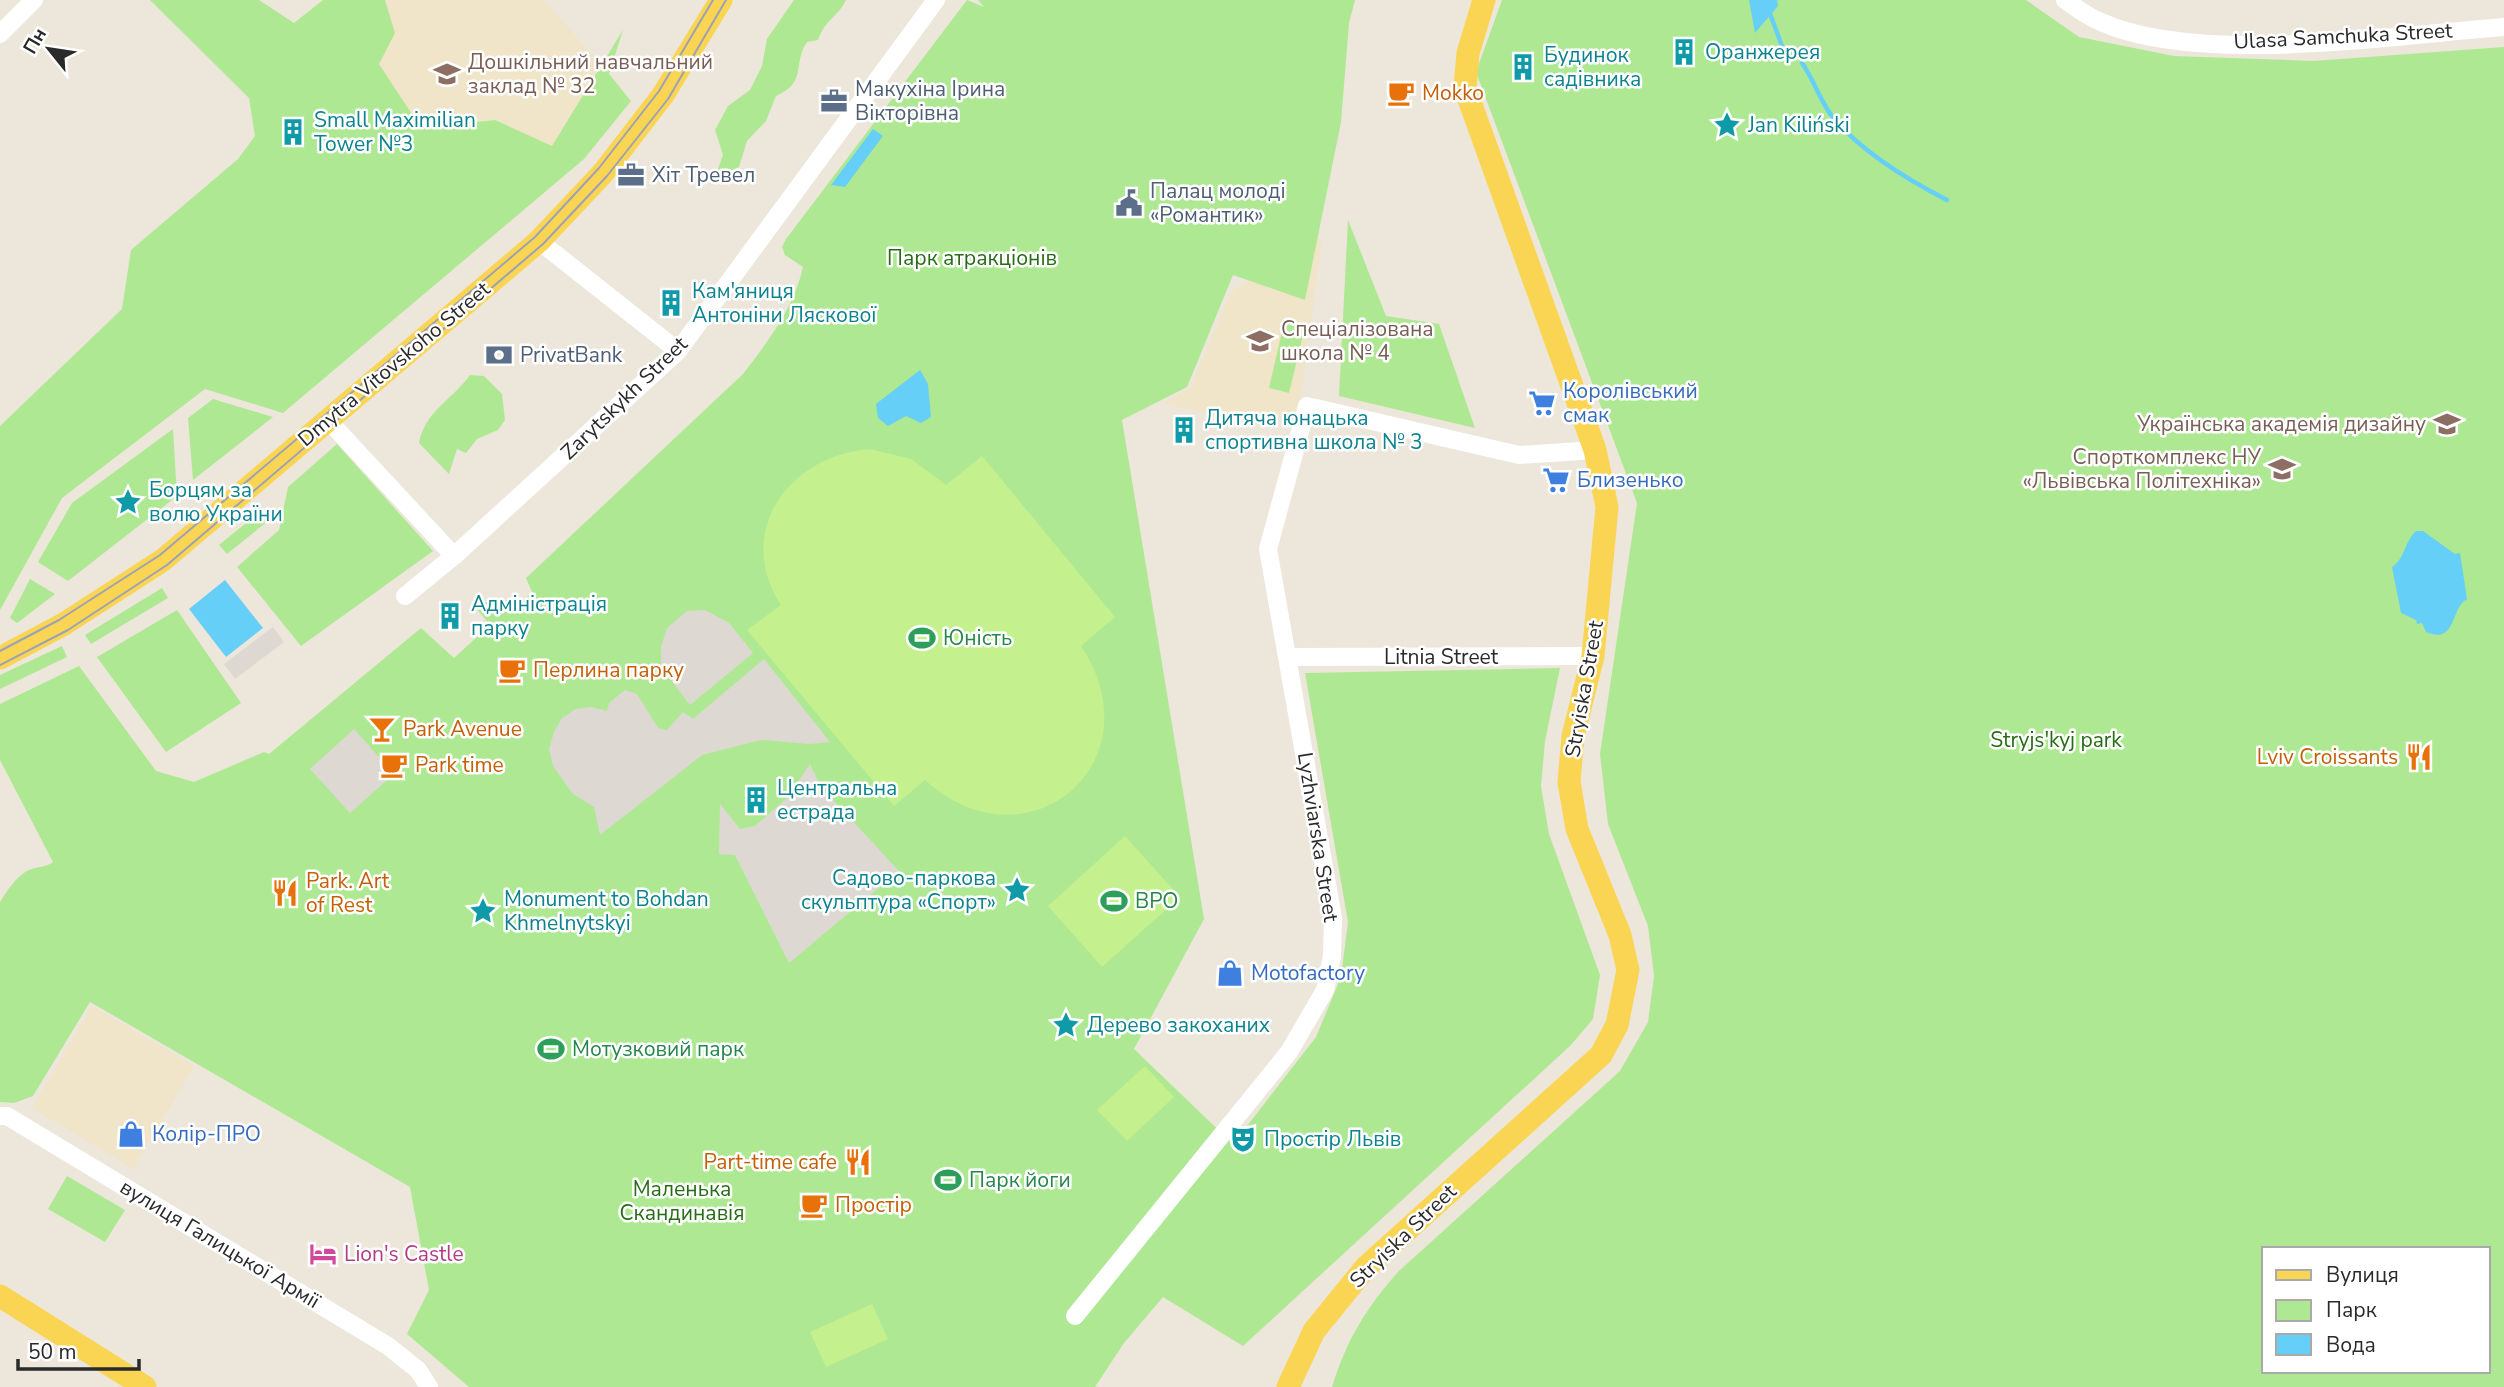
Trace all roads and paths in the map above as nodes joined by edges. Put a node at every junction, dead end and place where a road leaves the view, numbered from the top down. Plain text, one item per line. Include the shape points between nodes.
1 (34, 0) edge
2 (721, 0) edge
3 (936, 0) edge
4 (1484, 0) edge
5 (2065, 0) edge
6 (2504, 27) edge
7 (0, 34) edge
8 (539, 241) junction
9 (678, 351) junction
10 (327, 419) junction
11 (1595, 450) junction
12 (454, 556) junction
13 (405, 596) dead end
14 (1593, 656) junction
15 (1290, 657) junction
16 (0, 658) edge
17 (0, 1116) edge
18 (0, 1296) edge
19 (1075, 1316) dead end
20 (145, 1387) edge
21 (429, 1387) edge
22 (1288, 1387) edge

1 - 7 street
2 - 8 main road, Dmytra Vitovskoho Street via 663,95 603,173
3 - 9 street, Zarytskykh Street
4 - 11 main road, Stryiska Street via 1468,53 1465,88
5 - 6 street, Ulasa Samchuka Street via 2121,29 2203,42 2288,44
8 - 9 street
8 - 10 main road, Dmytra Vitovskoho Street
9 - 12 street, Zarytskykh Street
10 - 12 street
10 - 16 main road, Dmytra Vitovskoho Street via 163,560 64,624
11 - 14 main road, Stryiska Street via 1608,507
11 - 15 street, Lyzhviarska Street via 1519,455 1307,406 1268,549
12 - 13 street, Zarytskykh Street
14 - 15 street, Litnia Street
14 - 22 main road, Stryiska Street via 1573,736 1569,782 1577,829 1620,935 1628,970 1617,1025 1601,1055 1366,1267 1314,1331
15 - 19 street, Lyzhviarska Street via 1333,918 1325,990 1289,1052
17 - 21 street, вулиця Галицької Армії via 7,1116 388,1346 418,1370
18 - 20 main road

